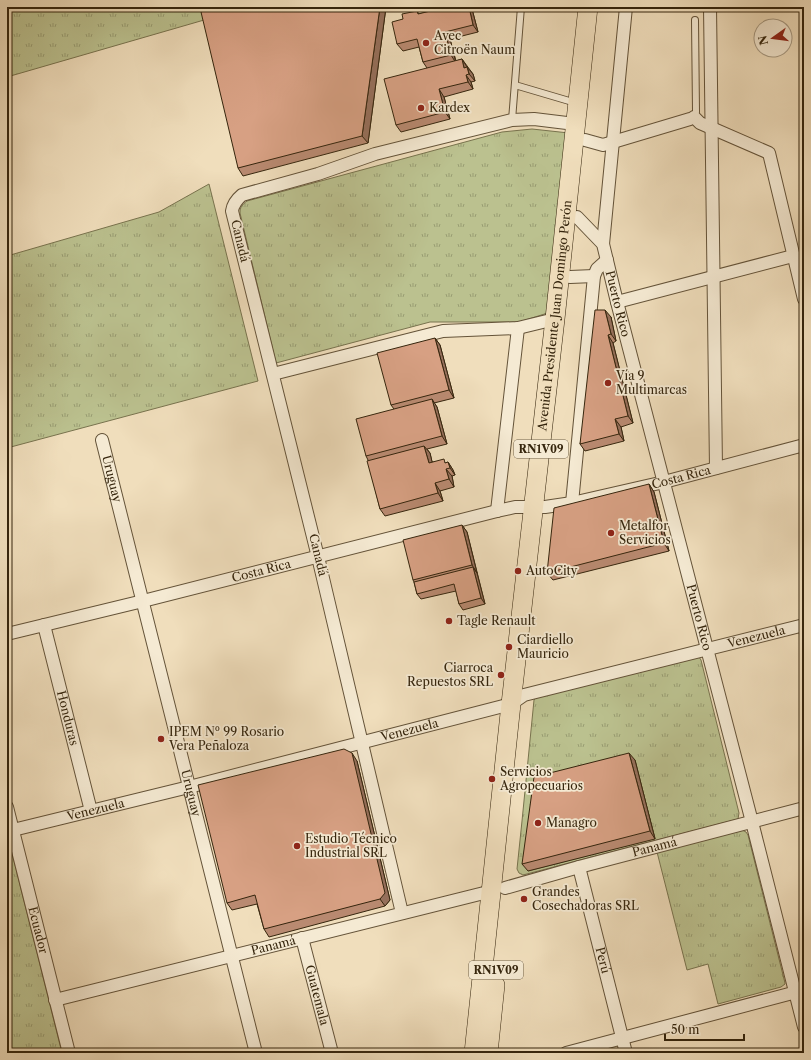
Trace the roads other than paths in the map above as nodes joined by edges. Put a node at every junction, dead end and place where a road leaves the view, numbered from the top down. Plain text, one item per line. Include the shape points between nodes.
1 (521, 7) edge
2 (588, 7) edge
3 (599, 7) edge
4 (626, 7) edge
5 (710, 7) edge
6 (695, 20) dead end
7 (515, 85) junction
8 (578, 103) junction
9 (692, 118) junction
10 (512, 120) junction
11 (575, 124) junction
12 (712, 128) junction
13 (585, 140) junction
14 (614, 142) junction
15 (577, 217) junction
16 (603, 244) junction
17 (793, 256) junction
18 (607, 260) junction
19 (594, 276) junction
20 (570, 277) junction
21 (714, 277) junction
22 (804, 299) edge
23 (617, 302) junction
24 (555, 319) junction
25 (518, 328) junction
26 (273, 374) junction
27 (102, 440) dead end
28 (804, 446) edge
29 (716, 468) junction
30 (664, 482) junction
31 (572, 503) junction
32 (539, 508) junction
33 (496, 511) junction
34 (318, 556) junction
35 (143, 601) junction
36 (44, 625) junction
37 (804, 625) edge
38 (7, 634) edge
39 (708, 650) junction
40 (518, 699) junction
41 (363, 743) junction
42 (189, 787) junction
43 (7, 807) edge
44 (804, 808) edge
45 (91, 811) junction
46 (752, 822) junction
47 (13, 830) junction
48 (579, 867) junction
49 (498, 889) junction
50 (402, 913) junction
51 (302, 938) junction
52 (232, 956) junction
53 (800, 991) edge
54 (55, 1000) junction
55 (804, 1027) edge
56 (622, 1038) junction
57 (68, 1053) edge
58 (256, 1053) edge
59 (332, 1053) edge
60 (474, 1053) edge
61 (488, 1053) edge
62 (566, 1053) edge
63 (626, 1053) edge

1 - 7 lane
2 - 8 main road, Avenida Presidente Juan Domingo Perón / RN1V09
3 - 13 main road, Avenida Presidente Juan Domingo Perón / RN1V09
4 - 14 street
5 - 12 street
6 - 9 lane via 696,112
7 - 8 lane
7 - 10 lane
8 - 11 main road, Avenida Presidente Juan Domingo Perón / RN1V09
9 - 12 street
9 - 14 street
10 - 11 street via 534,119
10 - 26 street, Canadá via 376,154 236,199 232,212
11 - 24 main road, Avenida Presidente Juan Domingo Perón / RN1V09
12 - 17 street via 769,153
12 - 21 street
13 - 14 street via 604,145
13 - 15 main road, Avenida Presidente Juan Domingo Perón / RN1V09
14 - 16 street
15 - 16 street, Puerto Rico
15 - 20 main road, Avenida Presidente Juan Domingo Perón / RN1V09
16 - 18 street, Puerto Rico
17 - 21 street
17 - 22 street
18 - 19 street via 597,269
18 - 23 street, Puerto Rico
19 - 20 street
19 - 31 street
20 - 32 main road, Avenida Presidente Juan Domingo Perón / RN1V09
21 - 23 street
21 - 29 street
23 - 30 street, Puerto Rico
24 - 25 street
24 - 32 main road, Avenida Presidente Juan Domingo Perón / RN1V09
25 - 26 street via 443,330
25 - 33 street
26 - 34 street, Canadá
27 - 35 street, Uruguay
28 - 29 street, Costa Rica
29 - 30 street, Costa Rica
30 - 31 street, Costa Rica
30 - 39 street, Puerto Rico
31 - 32 street, Costa Rica
32 - 33 street, Costa Rica via 515,507
32 - 40 main road, Avenida Presidente Juan Domingo Perón / RN1V09
33 - 34 street, Costa Rica
34 - 35 street, Costa Rica
34 - 41 street, Canadá
35 - 36 street, Costa Rica
35 - 42 street, Uruguay
36 - 38 street, Costa Rica
36 - 45 street, Honduras
37 - 39 street, Venezuela
39 - 40 street, Venezuela
39 - 46 street, Puerto Rico
40 - 41 street, Venezuela
40 - 49 main road, Avenida Presidente Juan Domingo Perón / RN1V09
41 - 42 street, Venezuela
41 - 50 street, Canadá
42 - 45 street, Venezuela
42 - 52 street, Uruguay
43 - 47 street, Ecuador
44 - 46 street, Panamá
45 - 47 street, Venezuela
46 - 48 street, Panamá
46 - 53 street, Puerto Rico
47 - 54 street, Ecuador
48 - 49 street, Panamá
48 - 56 street, Perú
49 - 50 street, Panamá
49 - 60 main road, Avenida Presidente Juan Domingo Perón / RN1V09
49 - 61 main road, Avenida Presidente Juan Domingo Perón / RN1V09
50 - 51 street, Panamá
51 - 52 street, Panamá
51 - 59 street, Guatemala
52 - 54 street, Panamá
52 - 58 street, Uruguay
53 - 55 street, Puerto Rico
53 - 56 street
54 - 57 street, Ecuador
56 - 62 street
56 - 63 street, Perú

